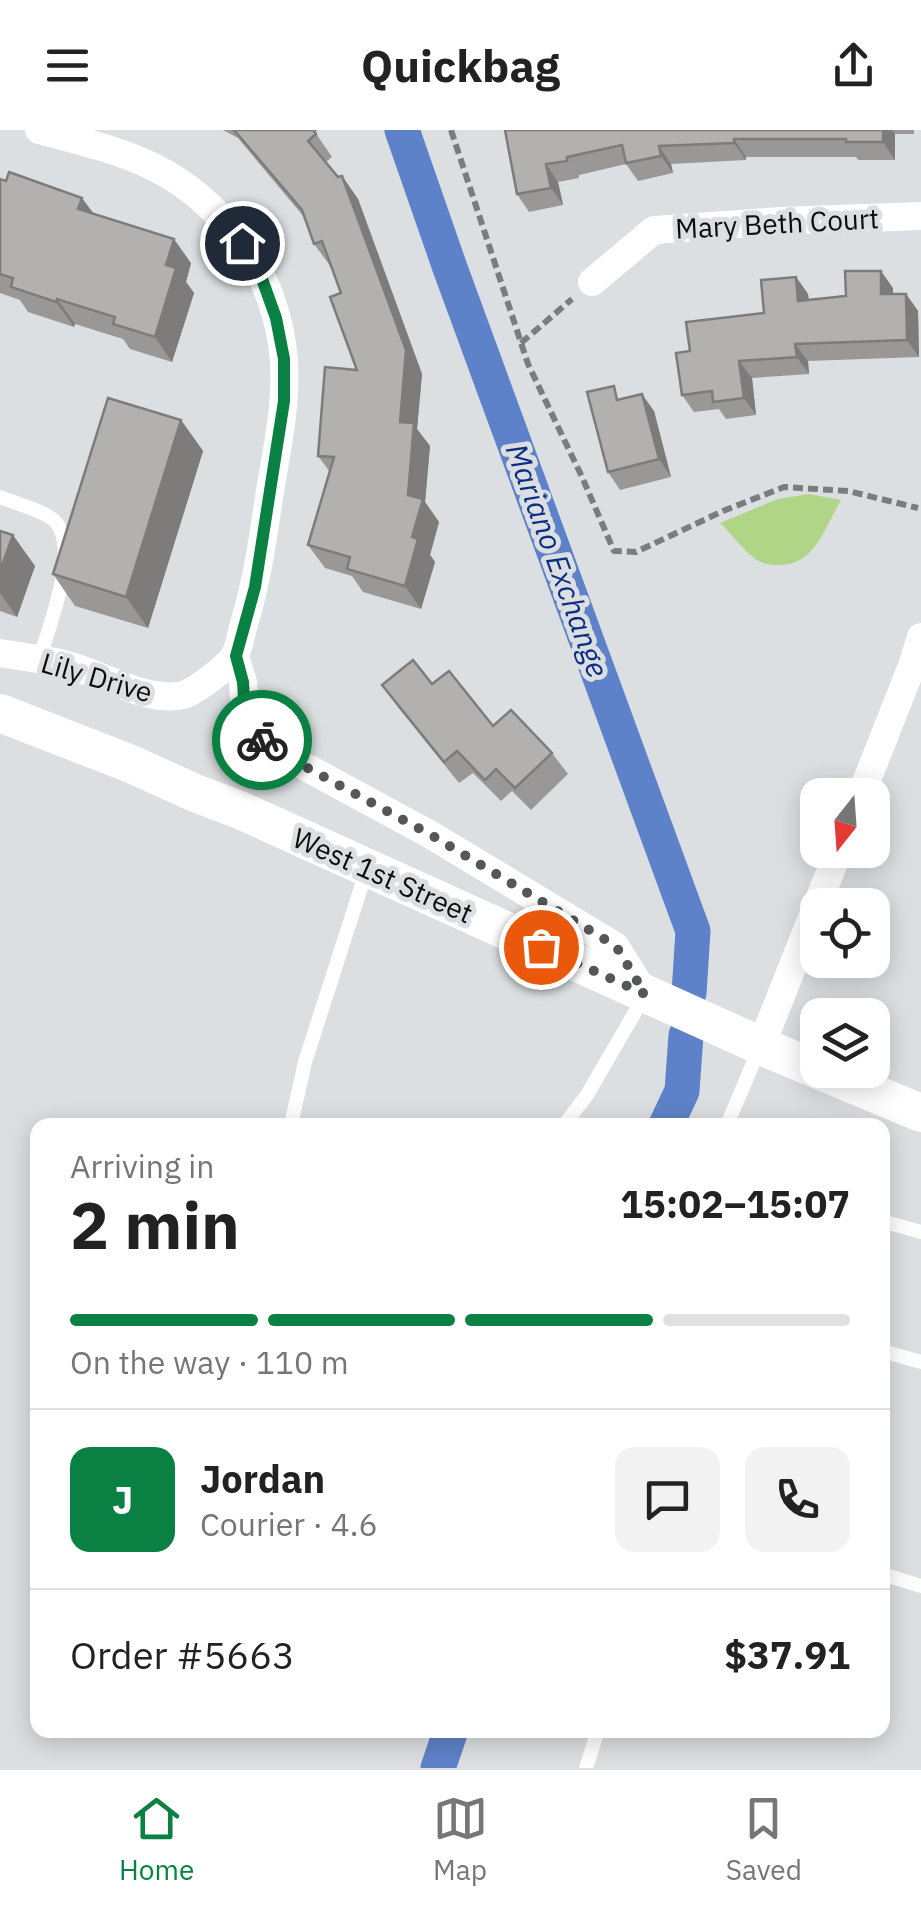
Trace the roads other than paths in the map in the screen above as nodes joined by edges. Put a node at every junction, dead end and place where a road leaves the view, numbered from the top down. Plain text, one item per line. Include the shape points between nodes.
1 (39, 130) edge
2 (921, 216) edge
3 (592, 282) road end
4 (0, 498) edge
5 (921, 637) edge
6 (0, 653) edge
7 (236, 656) junction
8 (39, 660) junction
9 (0, 713) edge
10 (868, 778) edge
11 (368, 868) junction
12 (832, 868) edge
13 (645, 994) junction
14 (760, 1046) junction
15 (800, 1063) edge
16 (861, 1088) edge
17 (921, 1113) edge
18 (293, 1118) edge
19 (569, 1118) edge
20 (731, 1118) edge
21 (890, 1223) edge
22 (921, 1232) edge
23 (890, 1353) edge
24 (921, 1362) edge
25 (890, 1576) edge
26 (921, 1586) edge
27 (595, 1738) edge
28 (586, 1768) edge

1 - 7 street via 117,150 190,188 242,243 262,279 284,359 284,401 255,587
2 - 3 street, Mary Beth Court via 654,230
4 - 8 lane via 60,526 63,582
5 - 10 street
6 - 8 street, Lily Drive
7 - 8 street, Lily Drive via 187,694 159,698
7 - 13 street via 245,715 260,738 616,946
9 - 11 main road, West 1st Street
11 - 13 main road, West 1st Street
11 - 18 lane
12 - 14 street
13 - 14 main road, West 1st Street
13 - 19 lane
14 - 15 main road, West 1st Street
14 - 20 lane
16 - 17 main road, West 1st Street
21 - 22 lane
23 - 24 lane
25 - 26 lane
27 - 28 lane

